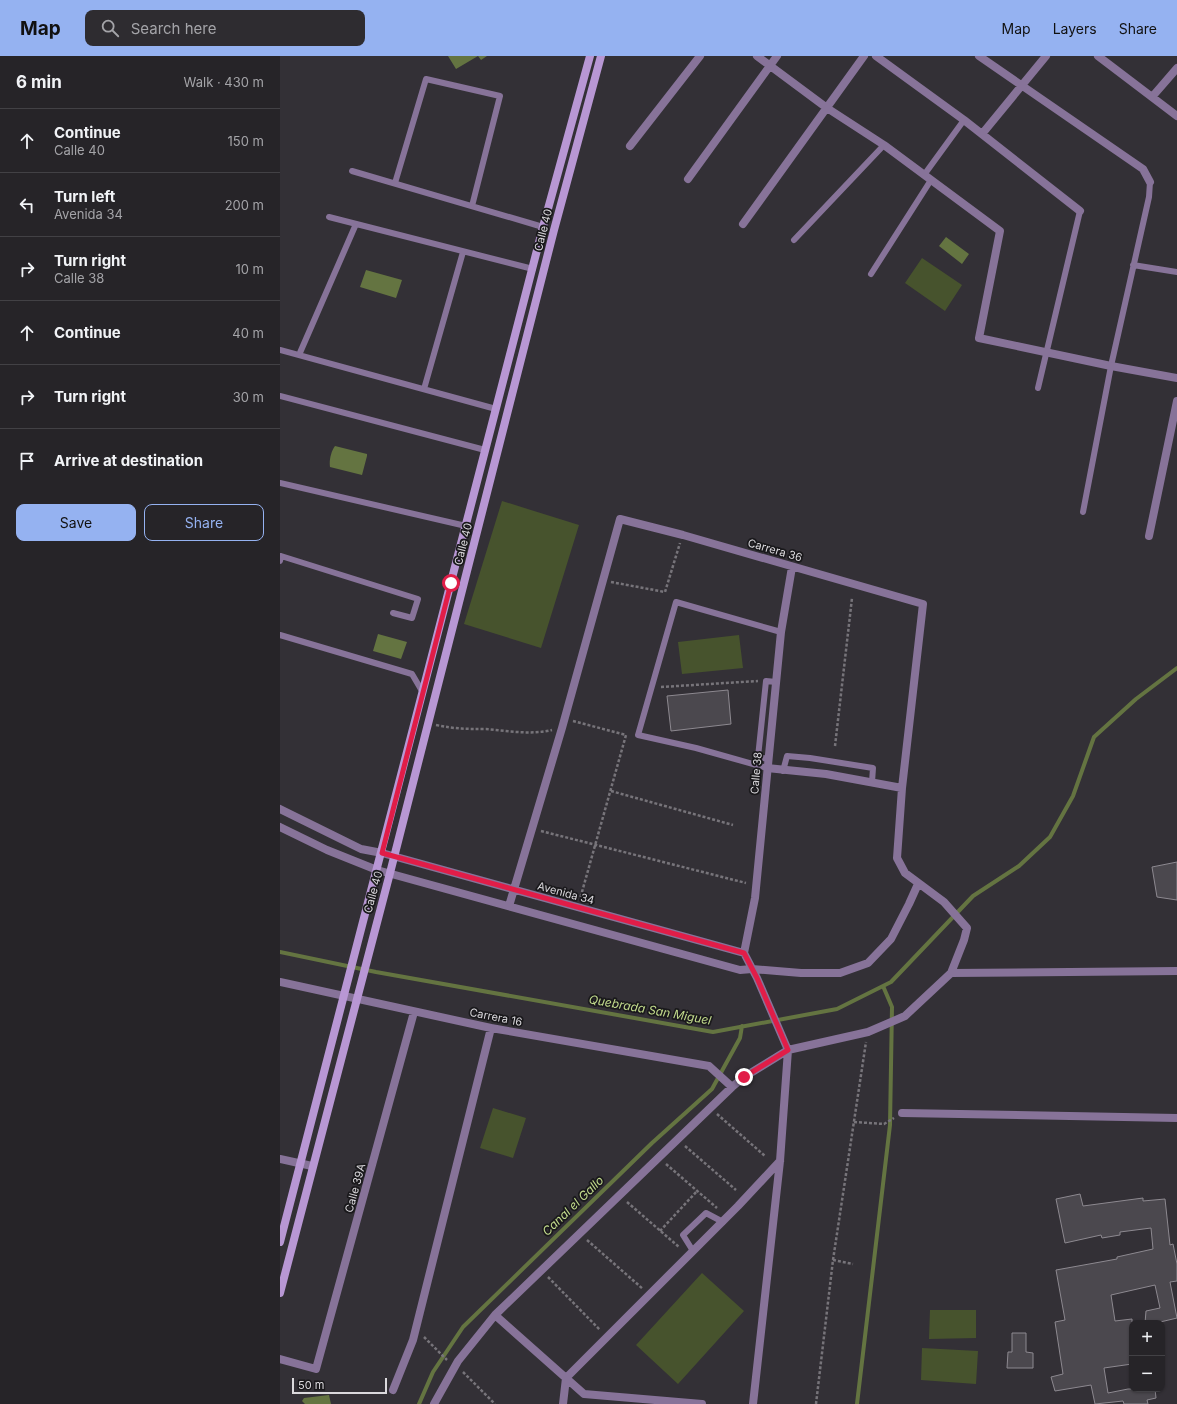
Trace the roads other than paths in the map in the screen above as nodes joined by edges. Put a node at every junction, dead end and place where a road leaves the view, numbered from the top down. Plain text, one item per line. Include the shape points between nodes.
1 (590, 56) edge
2 (601, 56) edge
3 (700, 56) edge
4 (757, 56) edge
5 (777, 56) edge
6 (864, 56) edge
7 (876, 56) edge
8 (979, 56) edge
9 (1046, 56) edge
10 (1098, 56) edge
11 (770, 66) junction
12 (1177, 68) edge
13 (1022, 85) junction
14 (1152, 97) junction
15 (827, 108) junction
16 (1177, 116) edge
17 (964, 120) junction
18 (982, 134) junction
19 (884, 145) junction
20 (630, 146) dead end
21 (352, 171) dead end
22 (924, 175) junction
23 (688, 179) dead end
24 (931, 180) junction
25 (1150, 182) joint
26 (395, 183) junction
27 (472, 206) junction
28 (1080, 211) joint
29 (330, 217) dead end
30 (356, 224) junction
31 (743, 224) dead end
32 (543, 227) junction
33 (554, 230) junction
34 (794, 240) dead end
35 (463, 252) junction
36 (1133, 265) junction
37 (533, 269) junction
38 (1177, 272) edge
39 (871, 274) dead end
40 (280, 350) edge
41 (1047, 353) junction
42 (299, 355) junction
43 (1111, 366) junction
44 (1177, 378) edge
45 (1038, 388) dead end
46 (424, 389) junction
47 (280, 396) edge
48 (1177, 401) edge
49 (496, 409) junction
50 (508, 412) junction
51 (486, 450) junction
52 (497, 453) junction
53 (280, 483) edge
54 (1083, 512) dead end
55 (466, 526) junction
56 (1149, 536) dead end
57 (280, 561) edge
58 (792, 567) junction
59 (451, 583) junction
60 (463, 586) junction
61 (393, 613) dead end
62 (781, 632) junction
63 (280, 635) edge
64 (422, 691) junction
65 (435, 694) junction
66 (415, 720) junction
67 (428, 724) junction
68 (767, 768) junction
69 (783, 771) junction
70 (872, 782) junction
71 (902, 788) junction
72 (280, 809) edge
73 (280, 827) edge
74 (382, 853) junction
75 (393, 856) junction
76 (377, 870) junction
77 (390, 873) junction
78 (918, 884) junction
79 (515, 890) junction
80 (509, 906) junction
81 (744, 953) junction
82 (752, 969) junction
83 (1177, 971) edge
84 (951, 973) junction
85 (280, 982) edge
86 (344, 995) junction
87 (357, 999) junction
88 (414, 1012) junction
89 (491, 1028) junction
90 (787, 1046) junction
91 (732, 1087) junction
92 (902, 1113) dead end
93 (1177, 1118) edge
94 (280, 1159) edge
95 (780, 1161) junction
96 (300, 1164) junction
97 (312, 1166) junction
98 (723, 1222) junction
99 (280, 1242) edge
100 (693, 1251) junction
101 (280, 1293) edge
102 (495, 1315) junction
103 (280, 1359) edge
104 (566, 1378) junction
105 (393, 1390) dead end
106 (655, 1402) edge
107 (434, 1404) edge
108 (563, 1404) edge
109 (702, 1404) edge
110 (752, 1404) edge

1 - 32 main road, Calle 40
2 - 33 main road, Calle 40
3 - 20 street
4 - 11 street
5 - 11 street
6 - 15 street
7 - 17 street
8 - 13 street
9 - 13 street
10 - 14 street
11 - 15 street
11 - 23 street
12 - 14 street
13 - 18 street
13 - 25 street via 1143,169
14 - 16 street
15 - 19 street
15 - 31 street
17 - 18 street
17 - 22 lane
18 - 28 street
19 - 22 street
19 - 34 lane
21 - 26 lane
22 - 24 street
24 - 39 lane
24 - 41 street via 1000,231 979,338
25 - 36 lane via 1149,197
26 - 27 lane
26 - 27 lane via 426,79 500,96
27 - 32 lane
28 - 41 lane
29 - 30 lane
30 - 35 lane
30 - 42 lane
32 - 33 main road
32 - 37 main road, Calle 40
33 - 50 main road, Calle 40
35 - 37 lane
35 - 46 lane
36 - 38 lane
36 - 43 lane
37 - 49 main road, Calle 40
40 - 42 lane
41 - 43 street
41 - 45 lane
42 - 46 lane
43 - 44 street
43 - 54 lane
46 - 49 lane
47 - 51 lane
48 - 56 street
49 - 50 main road
49 - 51 main road, Calle 40
50 - 52 main road, Calle 40
51 - 52 main road
51 - 55 main road, Calle 40
52 - 60 main road, Calle 40
53 - 55 lane
55 - 59 main road, Calle 40
57 - 61 lane via 281,556 418,599 412,618
58 - 62 street, Calle 38
58 - 71 street, Carrera 36 via 923,604
58 - 79 street, Carrera 36 via 620,519
59 - 60 main road
59 - 64 main road, Calle 40
60 - 65 main road, Calle 40
62 - 68 street, Calle 38
62 - 68 lane via 676,602 638,735
63 - 64 lane via 412,674
64 - 65 main road
64 - 66 main road, Calle 40
65 - 67 main road, Calle 40
66 - 67 main road
66 - 74 main road, Calle 40
67 - 75 main road, Calle 40
68 - 69 street
68 - 81 street, Calle 38 via 756,898
69 - 70 street via 826,774
69 - 70 lane via 787,756 810,758 873,768
70 - 71 street
71 - 78 street via 897,858 905,873
72 - 74 street, Avenida 34 via 361,849
73 - 76 street
74 - 75 street, Avenida 34
74 - 76 main road, Calle 40
75 - 77 main road, Calle 40
75 - 79 street, Avenida 34
76 - 77 street
76 - 86 main road, Calle 40
77 - 80 street
77 - 87 main road, Calle 40
78 - 82 street via 890,939 868,963 840,972 801,973
78 - 84 street via 944,902 967,928
79 - 80 street
79 - 81 street, Avenida 34
80 - 82 street via 740,970
81 - 82 street
82 - 90 street
83 - 84 street
84 - 90 street via 902,1016 870,1032
85 - 86 street, Carrera 16
86 - 87 street, Carrera 16
86 - 96 main road, Calle 40
87 - 88 street, Carrera 16
87 - 97 main road, Calle 40
88 - 89 street, Carrera 16
88 - 103 street, Calle 39A via 316,1369
89 - 91 street, Carrera 16 via 709,1066
89 - 105 street via 413,1340
90 - 91 street
90 - 95 street
91 - 102 street
92 - 93 street
94 - 96 street
95 - 98 street
95 - 110 street
96 - 97 street
96 - 99 main road, Calle 40
97 - 101 main road, Calle 40
98 - 100 street
98 - 100 lane via 706,1213 683,1235
100 - 104 street
102 - 104 street
102 - 107 street via 458,1361
104 - 106 street via 584,1394
104 - 108 street
106 - 109 street

